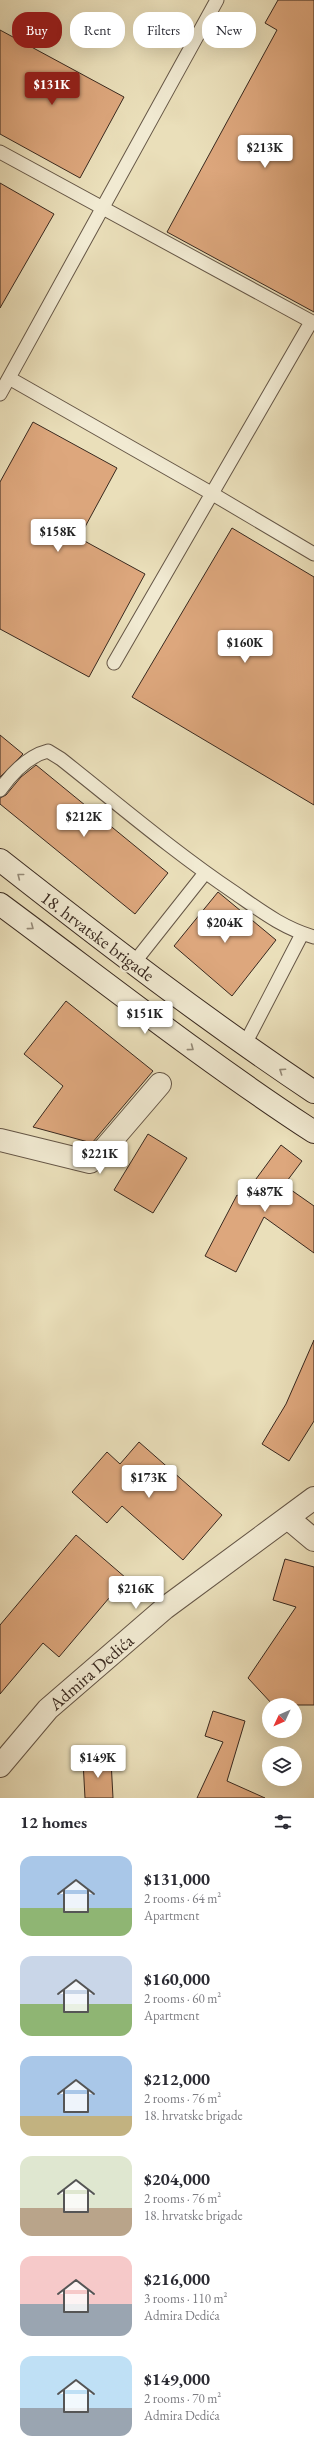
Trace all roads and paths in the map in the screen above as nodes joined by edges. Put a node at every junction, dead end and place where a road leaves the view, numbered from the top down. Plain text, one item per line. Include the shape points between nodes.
1 (217, 0) edge
2 (0, 152) edge
3 (104, 208) junction
4 (313, 323) edge
5 (9, 378) junction
6 (0, 394) edge
7 (211, 493) junction
8 (314, 554) edge
9 (114, 663) dead end
10 (0, 790) edge
11 (0, 860) edge
12 (205, 873) junction
13 (0, 904) edge
14 (308, 936) edge
15 (133, 964) junction
16 (244, 1046) junction
17 (160, 1084) dead end
18 (314, 1092) edge
19 (314, 1132) edge
20 (0, 1140) edge
21 (314, 1498) edge
22 (288, 1519) junction
23 (314, 1540) edge
24 (0, 1766) edge

1 - 3 lane
2 - 3 lane
3 - 4 lane
3 - 5 lane
4 - 7 lane
5 - 6 lane
5 - 7 lane
7 - 8 lane
7 - 9 lane
10 - 12 lane via 34,754 48,751 61,758
15 -> 11 main road, 18. hrvatske brigade
12 - 14 lane via 257,910
12 - 15 lane
13 -> 19 main road, 18. hrvatske brigade via 243,1086
14 - 16 lane
15 - 16 main road, 18. hrvatske brigade
18 -> 16 main road, 18. hrvatske brigade
17 - 20 main road via 90,1162
21 - 22 main road, Admira Dedića
22 - 23 main road
22 - 24 main road, Admira Dedića via 164,1608 48,1709

